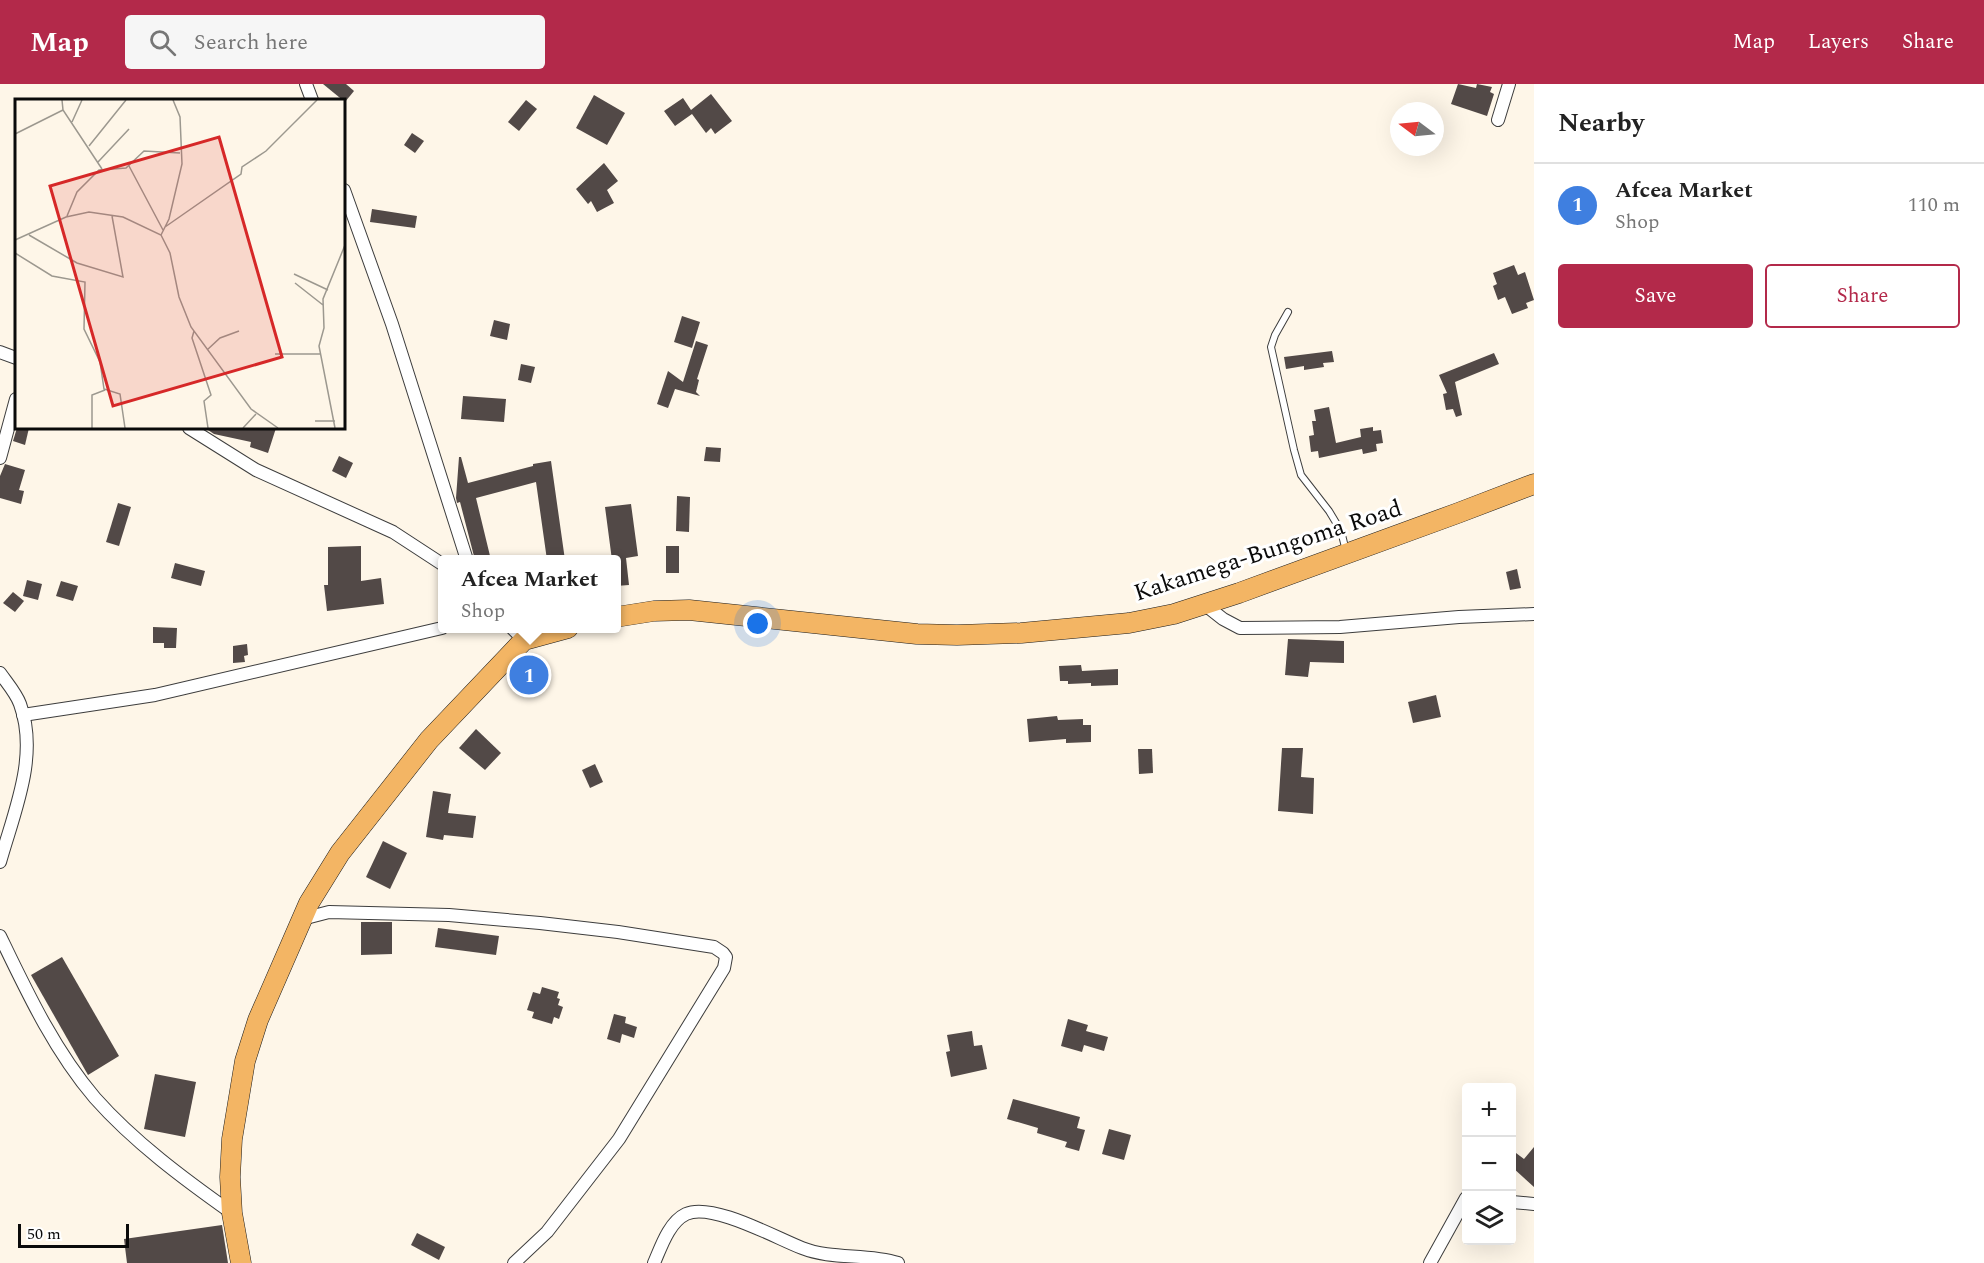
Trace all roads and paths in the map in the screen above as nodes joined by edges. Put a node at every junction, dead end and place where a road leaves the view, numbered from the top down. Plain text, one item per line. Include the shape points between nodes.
1 (306, 84) edge
2 (1509, 84) edge
3 (312, 99) edge
4 (1498, 120) dead end
5 (345, 193) edge
6 (1288, 312) dead end
7 (0, 352) edge
8 (15, 358) edge
9 (15, 403) edge
10 (191, 429) edge
11 (0, 459) edge
12 (1534, 484) edge
13 (1347, 554) junction
14 (465, 555) edge
15 (438, 561) edge
16 (1204, 604) junction
17 (1534, 614) edge
18 (621, 616) edge
19 (438, 629) edge
20 (518, 634) edge
21 (0, 673) edge
22 (23, 715) junction
23 (0, 862) edge
24 (302, 919) junction
25 (0, 936) edge
26 (1516, 1202) edge
27 (1534, 1204) edge
28 (1462, 1207) edge
29 (232, 1213) junction
30 (241, 1263) edge
31 (514, 1263) edge
32 (654, 1263) edge
33 (898, 1263) edge
34 (1430, 1263) edge

1 - 3 street
2 - 4 street
5 - 14 street via 392,324
6 - 13 lane via 1271,347 1294,450 1301,475 1341,531
7 - 8 street
9 - 11 street
10 - 15 street via 256,470 393,532
12 - 13 main road, Kakamega-Bungoma Road
13 - 16 main road, Kakamega-Bungoma Road
16 - 17 street via 1240,628 1340,627
16 - 18 main road, Kakamega-Bungoma Road via 1129,623 957,635 689,610
19 - 22 street via 155,695
20 - 24 main road via 340,853
21 - 22 street via 19,701
22 - 23 street via 27,742 24,779
24 - 29 main road via 258,1020 245,1061 232,1139
24 - 31 street via 329,912 472,917 618,932 714,948 726,957 724,968 619,1139 547,1232
25 - 29 street via 33,1005 94,1097 121,1125
26 - 27 street
28 - 34 street
29 - 30 main road
32 - 33 street via 674,1222 698,1211 715,1213 804,1249

